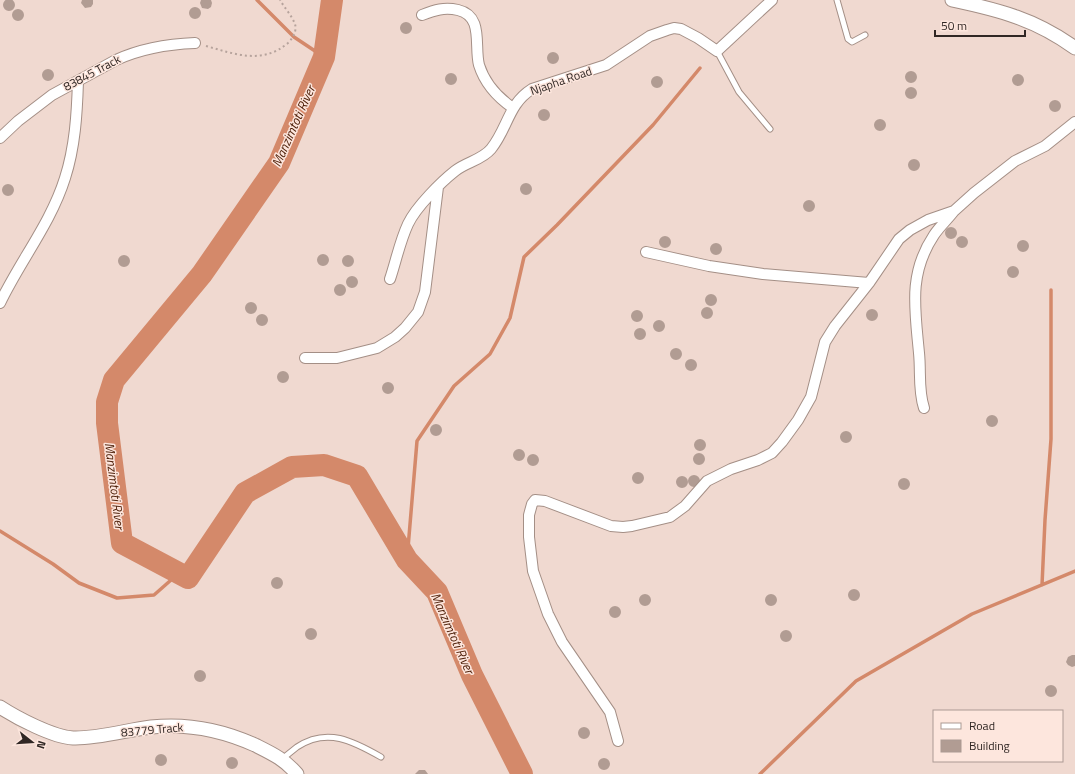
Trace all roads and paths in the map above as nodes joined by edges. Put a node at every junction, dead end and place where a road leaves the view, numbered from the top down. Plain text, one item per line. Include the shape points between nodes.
1 (280, 0) edge
2 (772, 0) edge
3 (837, 0) edge
4 (952, 0) edge
5 (422, 15) dead end
6 (865, 35) dead end
7 (195, 43) joint
8 (1075, 48) edge
9 (718, 51) junction
10 (78, 81) junction
11 (513, 108) junction
12 (1075, 122) edge
13 (770, 129) dead end
14 (0, 138) edge
15 (438, 187) junction
16 (954, 211) junction
17 (646, 252) dead end
18 (390, 279) dead end
19 (869, 282) junction
20 (0, 303) edge
21 (305, 358) dead end
22 (924, 408) dead end
23 (0, 707) edge
24 (618, 741) dead end
25 (381, 757) dead end
26 (282, 759) junction
27 (298, 774) edge

1 - 7 path via 295,23 295,29 294,37 276,52 251,57
2 - 9 street
3 - 6 lane via 848,39 852,42
4 - 8 street via 1016,16 1052,32
5 - 11 street via 437,9 449,8 469,14 476,30 477,51 484,77 499,97
7 - 10 street, 83845 Track via 126,55
9 - 11 street, Njapha Road via 681,29 674,28 650,36 606,65 532,89 523,95
9 - 13 lane via 739,92
10 - 14 street, 83845 Track via 52,95
10 - 20 street via 72,153 65,178 56,201
11 - 15 street, Njapha Road via 492,148 485,156 457,170
12 - 16 street via 1045,146 1015,161
15 - 18 street, Njapha Road via 409,222
15 - 21 street via 425,292 418,312 395,337 377,348 337,358
16 - 19 street via 928,220 899,239
16 - 22 street via 926,249 915,285 916,330
17 - 19 street via 709,266
19 - 24 street via 825,342 811,397 794,426 772,453 707,481 686,506 670,517 632,526 611,526 545,501 535,500 532,504 529,537 533,571 548,614 562,642 610,712
23 - 26 street, 83779 Track via 54,734 72,738 157,726 201,727 257,746
25 - 26 lane via 358,744 328,737 303,744
26 - 27 street, 83779 Track

